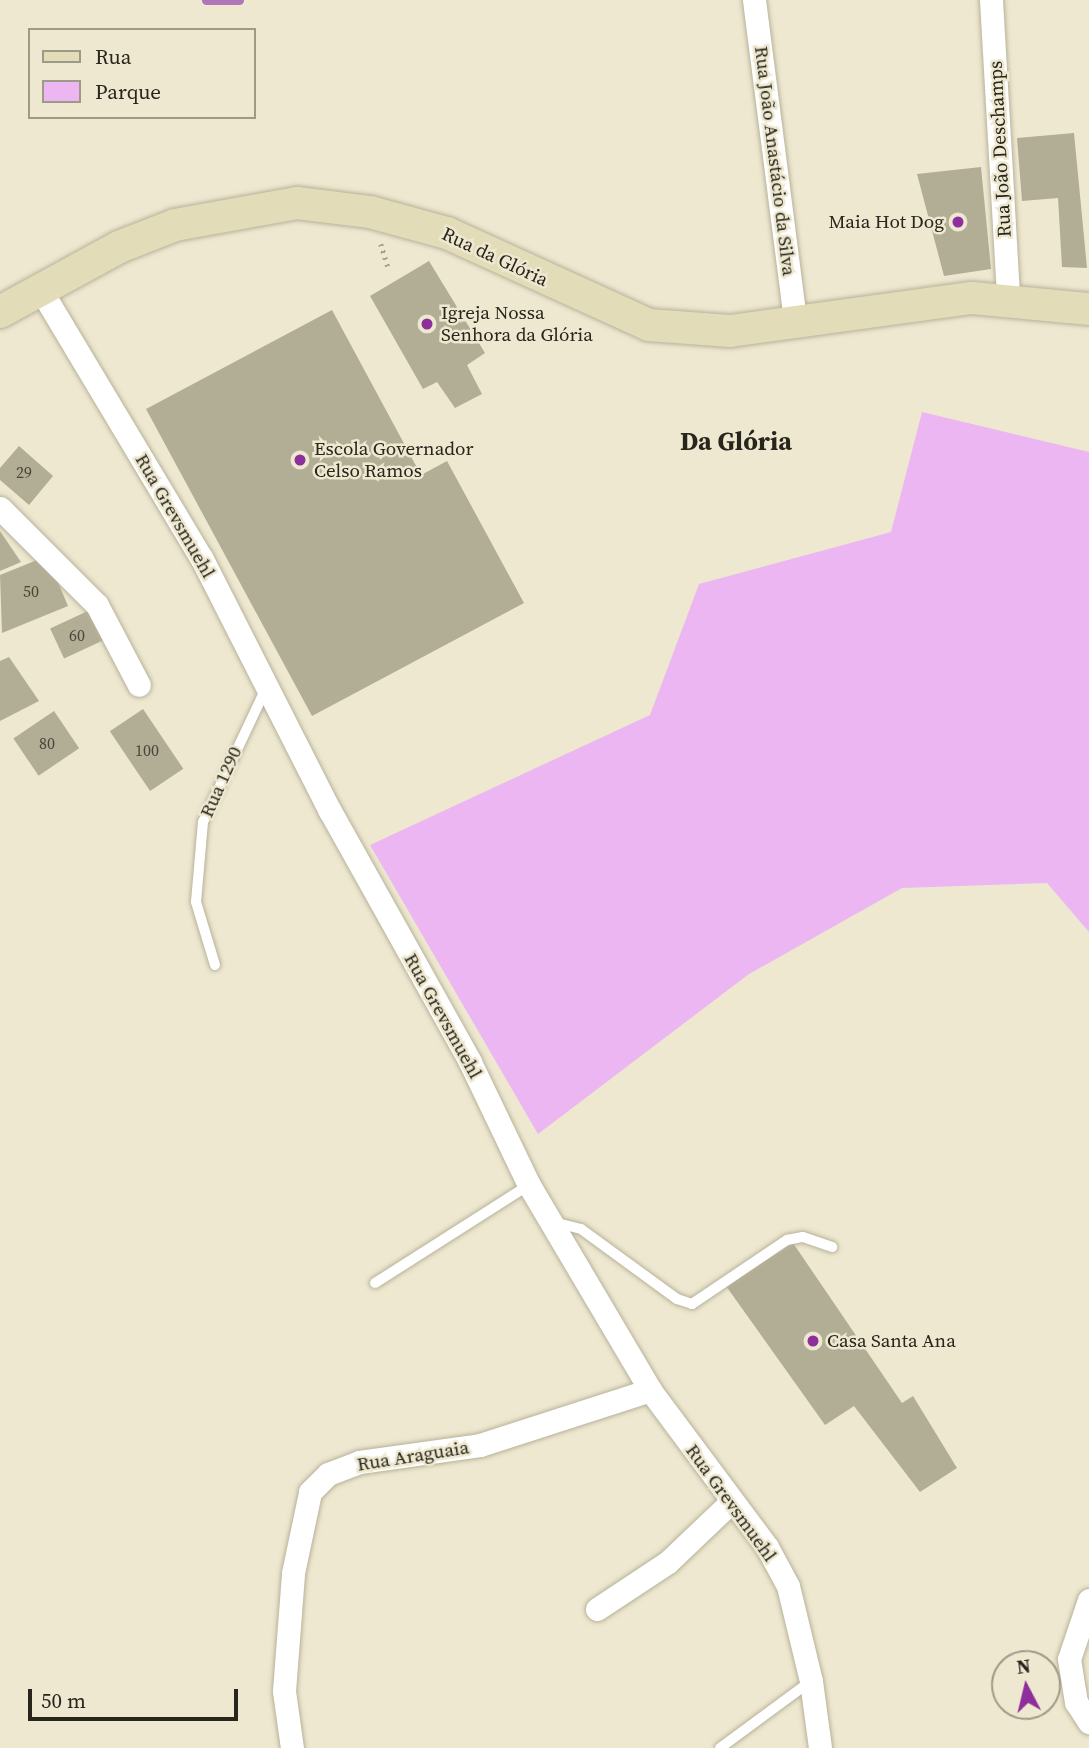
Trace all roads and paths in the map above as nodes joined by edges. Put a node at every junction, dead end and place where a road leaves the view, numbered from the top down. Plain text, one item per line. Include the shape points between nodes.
1 (754, 0) edge
2 (991, 0) edge
3 (39, 287) junction
4 (1008, 298) junction
5 (1089, 309) edge
6 (0, 312) edge
7 (795, 322) junction
8 (0, 508) edge
9 (139, 685) dead end
10 (267, 687) junction
11 (215, 965) dead end
12 (529, 1185) junction
13 (551, 1222) junction
14 (832, 1247) dead end
15 (375, 1283) dead end
16 (650, 1390) junction
17 (731, 1502) junction
18 (1089, 1600) edge
19 (597, 1609) dead end
20 (811, 1681) junction
21 (1089, 1722) edge
22 (292, 1748) edge
23 (720, 1748) edge
24 (820, 1748) edge

1 - 7 street, Rua João Anastácio da Silva
2 - 4 street, Rua João Deschamps
3 - 6 street, Rua da Glória
3 - 7 street, Rua da Glória via 118,247 175,225 297,203 370,212 447,233 649,325 730,331
3 - 10 street, Rua Grevsmuehl via 202,559
4 - 5 street, Rua da Glória
4 - 7 street, Rua da Glória via 972,298
8 - 9 street via 97,605
10 - 11 lane, Rua 1290 via 203,822 196,902
10 - 12 street, Rua Grevsmuehl via 330,811 470,1062
12 - 13 street, Rua Grevsmuehl
12 - 15 lane
13 - 14 lane via 582,1230 677,1299 692,1304 787,1240 803,1237
13 - 16 street, Rua Grevsmuehl
16 - 17 street, Rua Grevsmuehl
16 - 22 street, Rua Araguaia via 480,1445 359,1462 328,1474 310,1492 293,1573 284,1691
17 - 19 street via 668,1562
17 - 20 street, Rua Grevsmuehl via 767,1547 788,1587
18 - 21 street via 1069,1659 1073,1692
20 - 23 lane
20 - 24 street, Rua Grevsmuehl

